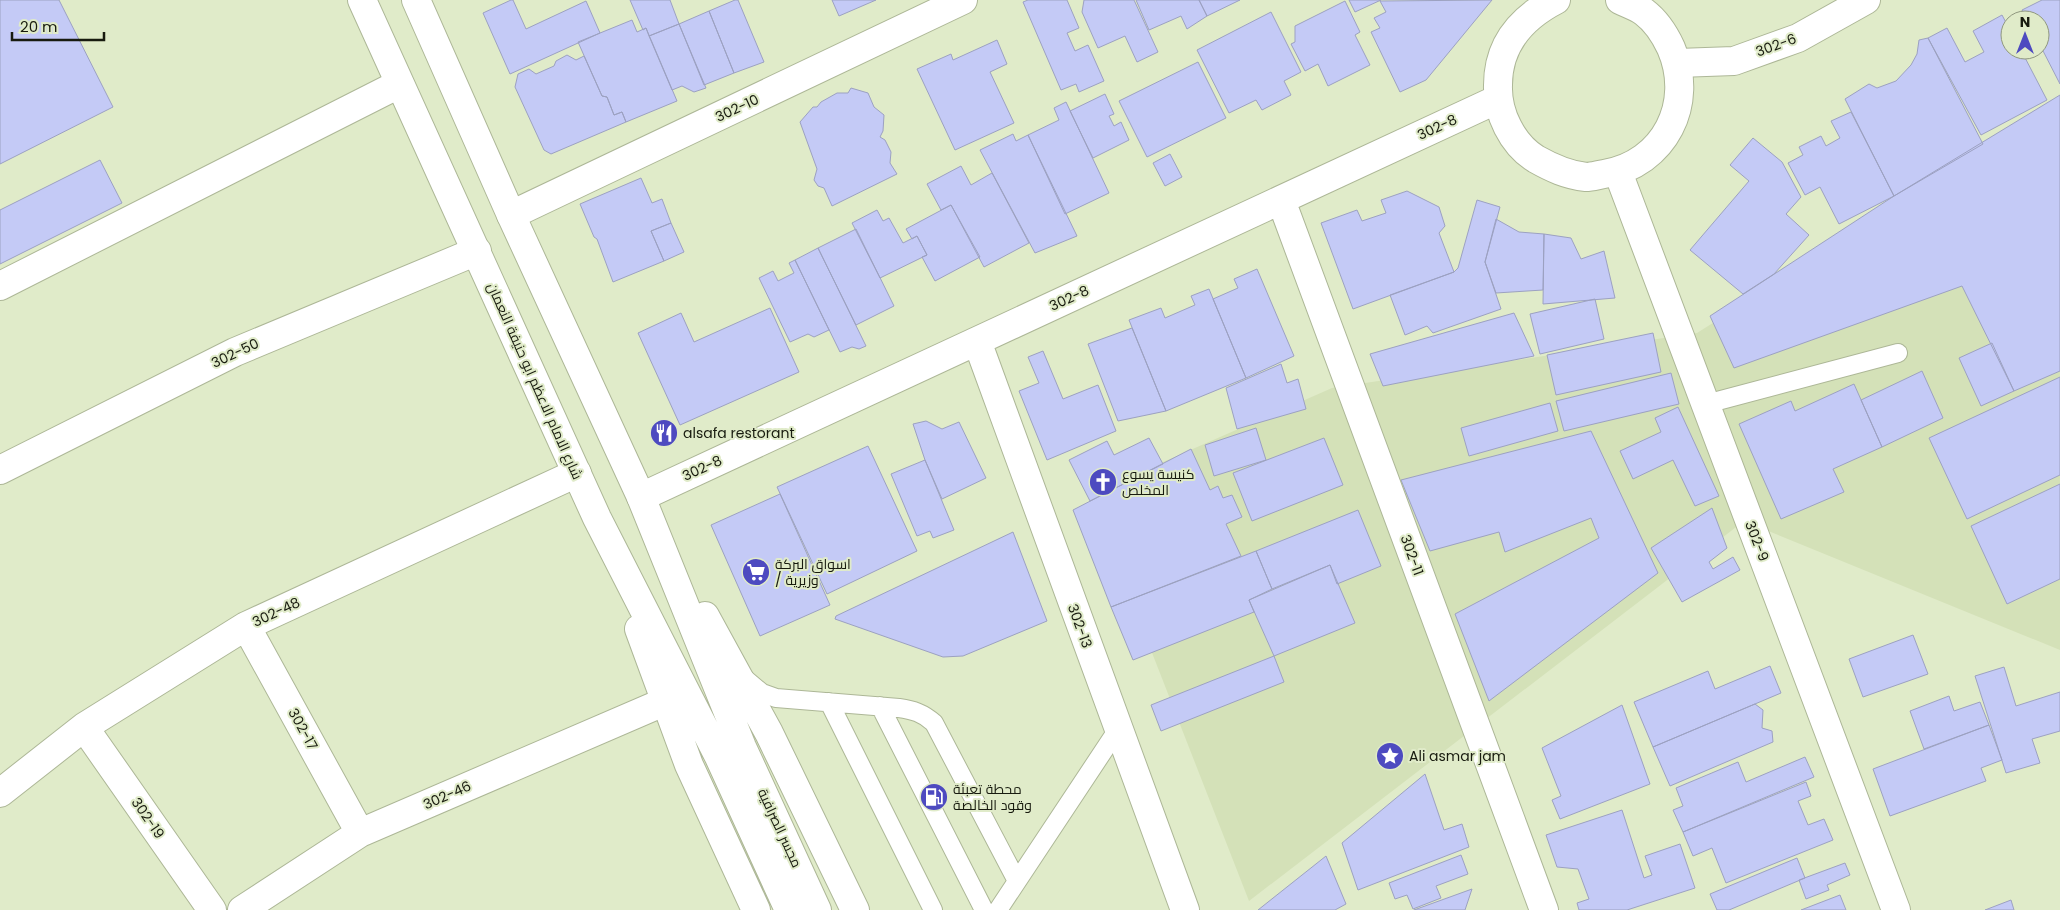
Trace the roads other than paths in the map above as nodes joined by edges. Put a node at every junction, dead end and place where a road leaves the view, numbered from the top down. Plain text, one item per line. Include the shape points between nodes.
1 (362, 0) edge
2 (416, 0) edge
3 (963, 0) edge
4 (1555, 0) edge
5 (1620, 0) edge
6 (1866, 0) edge
7 (1678, 63) junction
8 (399, 84) junction
9 (1498, 99) junction
10 (1618, 172) junction
11 (1281, 200) junction
12 (511, 215) junction
13 (477, 251) junction
14 (0, 286) edge
15 (977, 341) junction
16 (1898, 353) dead end
17 (1706, 404) junction
18 (0, 470) edge
19 (577, 473) junction
20 (641, 497) junction
21 (654, 529) junction
22 (613, 549) junction
23 (246, 626) junction
24 (734, 670) junction
25 (664, 702) junction
26 (829, 702) junction
27 (880, 706) junction
28 (84, 726) junction
29 (1118, 729) junction
30 (730, 752) junction
31 (0, 793) edge
32 (360, 833) junction
33 (1017, 881) junction
34 (751, 908) edge
35 (212, 910) edge
36 (242, 910) edge
37 (789, 910) edge
38 (817, 910) edge
39 (855, 910) edge
40 (933, 910) edge
41 (984, 910) edge
42 (998, 910) edge
43 (1186, 910) edge
44 (1544, 910) edge
45 (1896, 910) edge

1 - 8 street, شارع الامام الاعظم ابو حنيفة النعمان
2 - 12 street
3 - 12 street, 302-10
4 - 9 street via 1529,16 1509,39 1498,68
5 - 7 street via 1644,12 1665,35
6 - 7 street, 302-6 via 1798,38 1734,61
7 - 10 street via 1681,90 1675,117 1662,141 1642,160
8 - 13 street, شارع الامام الاعظم ابو حنيفة النعمان
8 - 14 street
9 - 10 street via 1508,129 1528,154 1555,170 1587,177
9 - 11 street, 302-8
10 - 17 street, 302-9
11 - 15 street, 302-8
11 - 44 street, 302-11
12 - 20 street
13 - 18 street, 302-50 via 235,352
13 - 19 street, شارع الامام الاعظم ابو حنيفة النعمان
15 - 20 street, 302-8
15 - 29 street, 302-13
16 - 17 lane
17 - 45 street, 302-9
19 - 22 street, شارع الامام الاعظم ابو حنيفة النعمان
19 - 23 street, 302-48
20 - 21 street
21 - 24 street
21 - 30 street
22 - 25 street
22 - 30 street, شارع الامام الاعظم ابو حنيفة النعمان
23 - 28 street, 302-48
23 - 32 street, 302-17
24 - 26 lane via 769,696
24 - 39 street via 769,733
25 - 32 street, 302-46
25 - 34 street
26 - 27 lane
26 - 40 lane
27 - 33 lane via 913,710 926,715 934,723
27 - 41 lane
28 - 31 street, 302-48
28 - 35 street, 302-19
29 - 33 lane
29 - 43 street, 302-13
30 - 37 street, مجسر الصرافية
30 - 38 street, مجسر الصرافية
32 - 36 street, 302-46
33 - 42 lane

